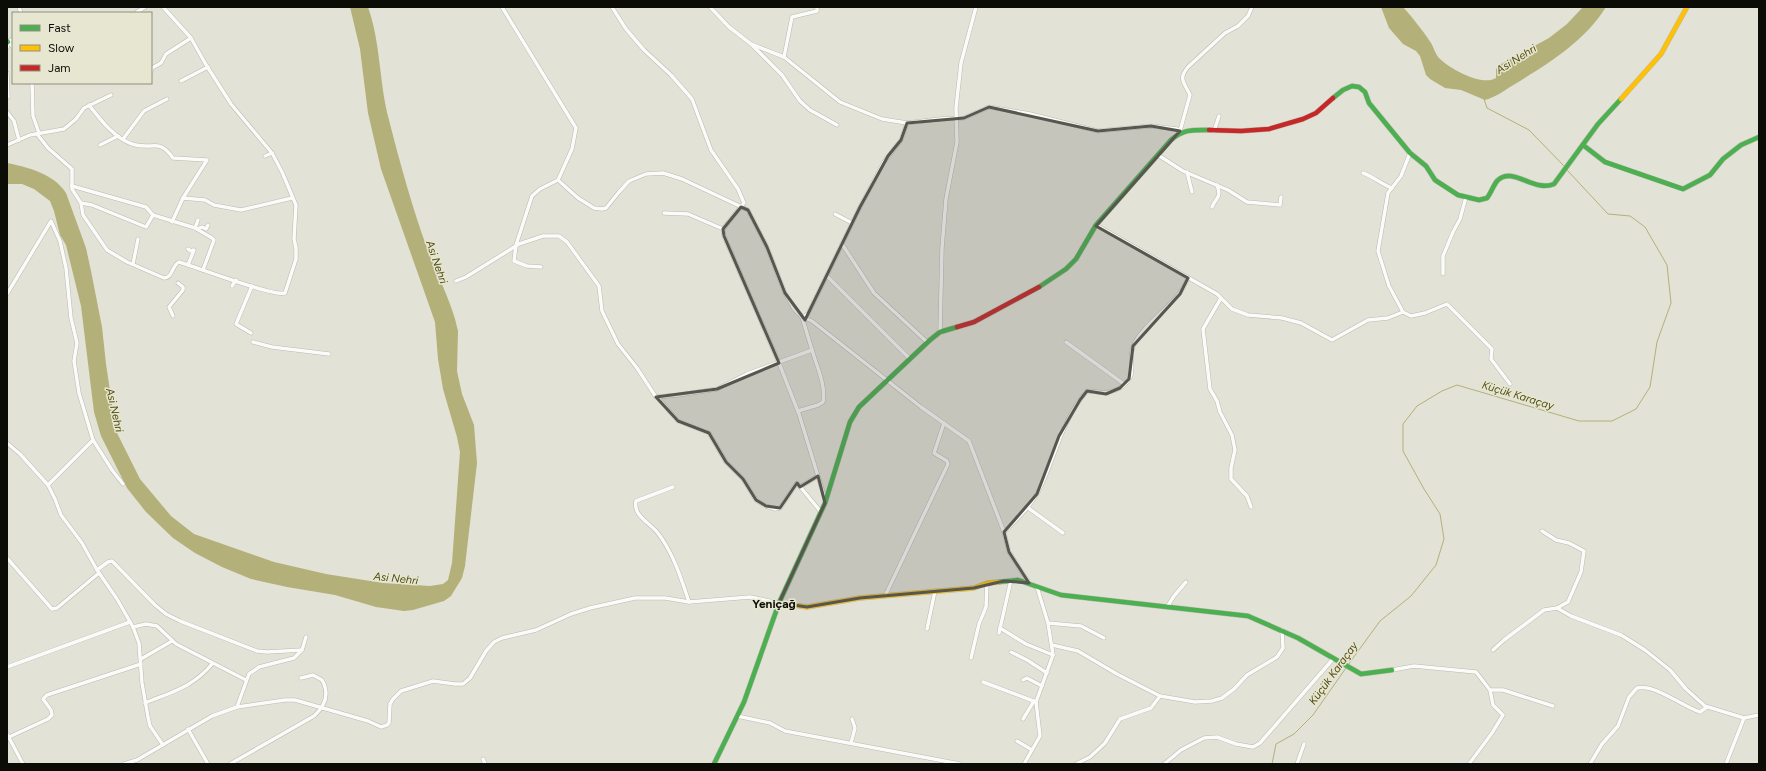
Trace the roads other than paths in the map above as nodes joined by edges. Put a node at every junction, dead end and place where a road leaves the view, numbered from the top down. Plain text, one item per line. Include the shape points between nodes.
1 (145, 7) edge
2 (163, 7) edge
3 (502, 7) edge
4 (612, 7) edge
5 (710, 7) edge
6 (817, 7) edge
7 (976, 7) edge
8 (1252, 7) edge
9 (1686, 7) edge
10 (137, 12) dead end
11 (191, 38) junction
12 (9, 41) edge
13 (751, 44) junction
14 (7, 48) edge
15 (784, 57) junction
16 (208, 67) junction
17 (152, 68) edge
18 (7, 73) edge
19 (181, 81) dead end
20 (32, 84) edge
21 (111, 95) dead end
22 (8, 97) edge
23 (167, 99) dead end
24 (88, 105) junction
25 (7, 112) edge
26 (1219, 116) dead end
27 (956, 118) junction
28 (907, 123) junction
29 (837, 125) dead end
30 (1214, 131) junction
31 (1179, 132) junction
32 (38, 134) junction
33 (118, 136) junction
34 (1759, 137) edge
35 (123, 139) junction
36 (19, 140) junction
37 (7, 145) edge
38 (100, 145) dead end
39 (1582, 146) junction
40 (272, 153) junction
41 (1410, 153) junction
42 (1158, 155) junction
43 (266, 156) dead end
44 (1187, 172) junction
45 (1363, 173) dead end
46 (558, 180) junction
47 (1217, 185) junction
48 (72, 186) junction
49 (1392, 188) junction
50 (1192, 192) dead end
51 (1281, 197) dead end
52 (1466, 197) junction
53 (183, 198) junction
54 (292, 198) junction
55 (81, 203) junction
56 (741, 207) junction
57 (1212, 207) dead end
58 (664, 213) dead end
59 (835, 214) dead end
60 (153, 215) junction
61 (198, 220) dead end
62 (172, 222) junction
63 (852, 223) junction
64 (1096, 225) junction
65 (208, 226) dead end
66 (196, 228) junction
67 (723, 229) junction
68 (138, 239) dead end
69 (842, 244) junction
70 (516, 245) junction
71 (188, 249) dead end
72 (133, 264) junction
73 (188, 265) junction
74 (541, 266) dead end
75 (203, 270) junction
76 (1443, 274) dead end
77 (827, 276) junction
78 (1188, 278) junction
79 (236, 280) junction
80 (456, 280) dead end
81 (178, 284) dead end
82 (232, 286) dead end
83 (252, 286) junction
84 (7, 294) edge
85 (1221, 298) junction
86 (1403, 312) junction
87 (173, 316) dead end
88 (802, 317) junction
89 (940, 332) junction
90 (251, 333) dead end
91 (254, 342) dead end
92 (927, 342) junction
93 (1066, 342) dead end
94 (812, 350) junction
95 (329, 354) dead end
96 (910, 359) junction
97 (779, 363) junction
98 (888, 381) junction
99 (1124, 384) junction
100 (1510, 384) dead end
101 (656, 397) junction
102 (798, 411) junction
103 (944, 423) junction
104 (93, 440) junction
105 (7, 443) edge
106 (818, 476) junction
107 (123, 484) dead end
108 (48, 485) junction
109 (673, 487) dead end
110 (800, 487) junction
111 (825, 499) junction
112 (1027, 507) junction
113 (1251, 507) dead end
114 (820, 512) junction
115 (1542, 531) dead end
116 (1004, 532) junction
117 (1063, 534) dead end
118 (7, 558) edge
119 (98, 572) junction
120 (1011, 580) junction
121 (1186, 582) dead end
122 (987, 583) junction
123 (1029, 583) junction
124 (1037, 587) junction
125 (936, 592) junction
126 (885, 596) junction
127 (689, 602) junction
128 (779, 603) junction
129 (1167, 607) junction
130 (1557, 608) junction
131 (130, 622) junction
132 (1048, 623) junction
133 (133, 627) junction
134 (1000, 628) junction
135 (927, 629) dead end
136 (1282, 630) junction
137 (999, 633) dead end
138 (306, 637) dead end
139 (1104, 638) dead end
140 (172, 641) junction
141 (1052, 645) junction
142 (302, 650) junction
143 (1493, 650) dead end
144 (1011, 652) dead end
145 (1053, 655) junction
146 (141, 658) junction
147 (971, 658) dead end
148 (1333, 659) junction
149 (141, 664) junction
150 (212, 664) junction
151 (7, 667) edge
152 (1392, 670) joint
153 (1047, 673) junction
154 (301, 678) dead end
155 (246, 680) junction
156 (1023, 680) dead end
157 (983, 682) dead end
158 (1042, 686) junction
159 (1490, 690) junction
160 (1160, 696) junction
161 (1035, 701) junction
162 (145, 703) junction
163 (1553, 706) dead end
164 (237, 707) junction
165 (1707, 707) junction
166 (323, 708) junction
167 (1759, 715) edge
168 (737, 716) junction
169 (1744, 718) junction
170 (852, 719) dead end
171 (1023, 719) dead end
172 (188, 729) junction
173 (8, 735) edge
174 (1017, 741) dead end
175 (851, 744) junction
176 (1304, 744) dead end
177 (163, 745) junction
178 (1032, 750) junction
179 (483, 759) dead end
180 (137, 760) junction
181 (23, 764) edge
182 (124, 764) edge
183 (139, 764) edge
184 (208, 764) edge
185 (230, 764) edge
186 (485, 764) edge
187 (714, 764) edge
188 (958, 764) edge
189 (1024, 764) edge
190 (1076, 764) edge
191 (1164, 764) edge
192 (1297, 764) edge
193 (1469, 764) edge
194 (1590, 764) edge
195 (1726, 764) edge

1 - 10 street
2 - 11 street
3 - 46 street via 576,128 572,149
4 - 56 street via 644,50 692,99 711,150 738,189 744,203
5 - 13 street via 729,27
6 - 15 street via 817,11 792,17
7 - 27 street via 961,63
8 - 31 street via 1248,16 1238,26 1225,33 1183,73 1182,80 1190,95
9 - 39 street via 1661,54 1598,124
11 - 16 street
11 - 17 street via 166,54 161,63
12 - 14 street
13 - 15 street
13 - 29 street via 782,75 800,101
15 - 28 street via 840,102 873,117
16 - 19 street
16 - 40 street via 231,104
18 - 22 street
20 - 32 street via 33,116
21 - 24 street
23 - 35 street via 144,111
24 - 32 street via 64,129
24 - 33 street
25 - 36 street via 14,121
26 - 30 street
27 - 28 street
27 - 31 street via 964,118 990,107 1098,131 1151,126 1177,129
27 - 89 street via 957,142 946,199 942,248
28 - 63 street via 901,140 884,162
30 - 31 street
30 - 41 street via 1269,129 1303,119 1316,113 1343,90 1352,86 1359,87 1365,92 1369,103
31 - 42 street
32 - 36 street
32 - 48 street via 48,148 72,169
33 - 35 street
33 - 38 street
34 - 39 street via 1741,145 1723,159 1710,175 1683,189 1605,162
35 - 53 street via 132,144 161,146 173,158 207,160
36 - 37 street
39 - 52 street via 1553,185 1544,187 1510,176 1497,181 1488,198 1479,200
40 - 43 street
40 - 54 street
41 - 49 street via 1401,176
41 - 52 street via 1426,166 1442,186
42 - 44 street
42 - 64 street
44 - 47 street
44 - 50 street
45 - 49 street
46 - 56 street via 594,208 606,208 629,182 646,174 663,173 682,179
46 - 70 street via 532,196
47 - 51 street via 1247,202 1280,205
47 - 57 street via 1219,196
48 - 55 street
48 - 60 street via 146,207
49 - 86 street via 1388,193 1378,251 1389,286
52 - 76 street via 1460,219 1443,256
53 - 54 street via 205,200 214,205 241,210
53 - 62 street
54 - 83 street via 296,205 296,258 286,291 279,294
55 - 60 street via 92,205 146,228
55 - 72 street via 83,215 106,250
56 - 67 street
56 - 88 street via 748,210 767,247 785,293
58 - 67 street via 688,214
59 - 63 street
60 - 62 street
61 - 66 street
62 - 66 street
63 - 69 street
64 - 78 street
64 - 89 street via 1076,259 1066,269 974,322
65 - 66 street via 206,229
66 - 75 street via 214,240
67 - 97 street via 726,242
68 - 72 street
69 - 77 street
69 - 92 street via 874,294
70 - 74 street via 514,261 527,266
70 - 80 street via 466,277
70 - 101 street via 543,236 556,235 567,242 599,286 602,311 618,344
71 - 73 street via 194,250
72 - 73 street via 166,278 171,275 177,263
73 - 75 street
75 - 79 street
77 - 88 street via 808,314
77 - 96 street
78 - 85 street
78 - 99 street via 1180,294 1139,336 1133,346 1132,373
79 - 82 street
79 - 83 street
81 - 87 street via 183,290 169,307
83 - 90 street via 236,324
84 - 104 street via 51,221 60,241 66,268 71,318 77,343 74,361 79,393
85 - 86 street via 1232,309 1248,315 1282,318 1302,323 1332,340 1368,320 1388,318
85 - 113 street via 1203,329 1210,390 1232,435 1235,450 1231,468 1232,479 1247,496
86 - 100 street via 1411,316 1447,304 1492,349 1491,359
88 - 94 street
88 - 98 street via 812,321
89 - 92 street
91 - 95 street via 272,347
92 - 96 street
93 - 99 street
94 - 97 street
94 - 102 street via 822,382 823,402
96 - 98 street
97 - 101 street via 747,374 717,389
97 - 102 street
98 - 103 street
98 - 111 street via 859,407 850,422
99 - 112 street via 1106,394 1088,391 1080,400 1059,436 1037,494
101 - 110 street via 678,421 709,433 726,462 743,479 756,500 775,509 780,508 797,483
102 - 106 street
103 - 116 street via 969,441
103 - 126 street via 934,453 948,464
104 - 107 street
104 - 108 street
105 - 108 street
106 - 110 street
106 - 111 street
108 - 119 street via 61,515 82,543
109 - 127 street via 636,501 635,507 637,513 664,541 682,579
110 - 114 street
111 - 114 street
112 - 116 street
112 - 117 street
114 - 128 street
115 - 130 street via 1556,540 1569,542 1584,551 1581,572 1568,602
116 - 123 street via 1009,552
118 - 119 street via 52,609 57,608
119 - 131 street
119 - 142 street via 112,561 166,614 212,634 257,651
120 - 122 street
120 - 123 street
120 - 134 street
121 - 129 street
122 - 125 street via 974,588
122 - 147 street via 986,607
123 - 124 street
124 - 129 street via 1061,595
124 - 132 street
125 - 126 street
125 - 135 street
126 - 128 street via 807,607
127 - 128 street via 750,597
127 - 166 street via 665,598 635,598 590,608 536,630 502,638 486,651 470,678 463,684 433,681 401,691 390,704 389,723 384,727
128 - 168 street
129 - 136 street via 1248,616
130 - 143 street via 1544,610
130 - 165 street via 1621,635 1645,650 1670,670 1686,689
131 - 133 street
131 - 151 street
132 - 139 street via 1081,626
132 - 141 street
133 - 140 street via 152,624
133 - 146 street
134 - 137 street
134 - 145 street via 1026,644
136 - 148 street
136 - 160 street via 1283,648 1277,657 1247,675 1222,698 1195,702
138 - 142 street
140 - 146 street
140 - 150 street
141 - 145 street
141 - 160 street via 1078,650
142 - 155 street via 289,660 253,670
144 - 153 street
145 - 153 street
146 - 149 street
148 - 152 street via 1361,674
148 - 191 street via 1254,747 1217,738 1204,738 1181,750
149 - 162 street
149 - 173 street via 47,696 43,699 52,715
150 - 155 street
150 - 162 street via 190,685
152 - 159 street via 1414,666 1476,672
153 - 158 street
154 - 166 street via 313,675 322,680 325,691
155 - 164 street
156 - 158 street via 1027,678
157 - 161 street
158 - 161 street
159 - 163 street via 1503,690
159 - 193 street via 1493,705 1503,715
160 - 190 street via 1151,708 1120,719 1105,743 1090,757
161 - 171 street
161 - 178 street via 1040,736
162 - 177 street via 150,726
164 - 166 street via 295,700
164 - 172 street via 212,716
165 - 169 street
165 - 194 street via 1700,712 1654,689 1636,688 1629,697 1618,726 1602,744
166 - 185 street via 314,716
167 - 169 street
168 - 175 street via 770,722 785,731
168 - 187 street
169 - 195 street
170 - 175 street via 855,728
172 - 177 street
172 - 184 street
173 - 181 street
174 - 178 street
175 - 188 street
176 - 192 street
177 - 180 street
178 - 189 street
179 - 186 street
180 - 182 street
180 - 183 street

